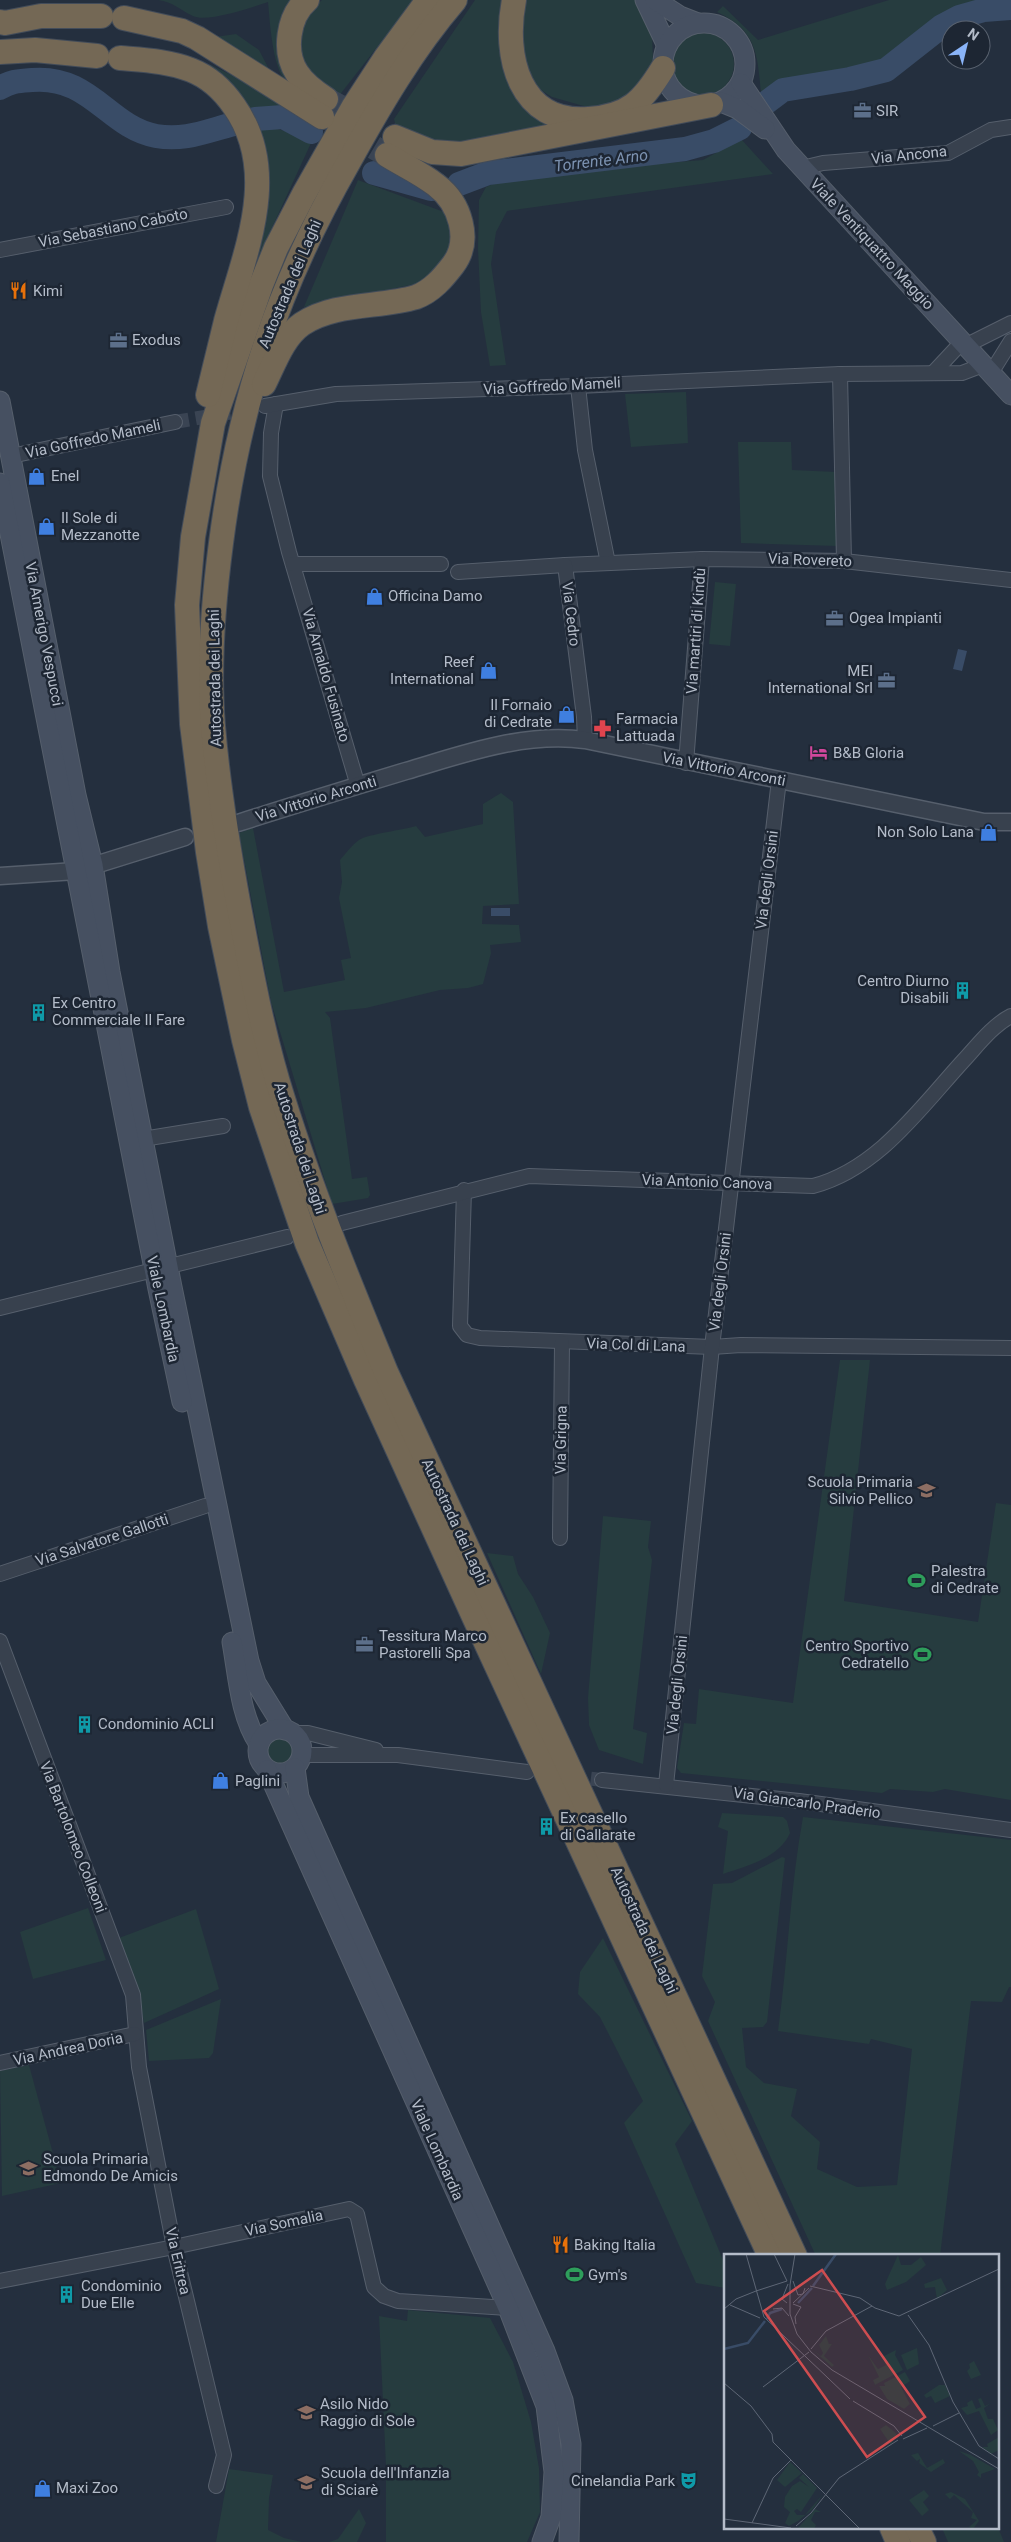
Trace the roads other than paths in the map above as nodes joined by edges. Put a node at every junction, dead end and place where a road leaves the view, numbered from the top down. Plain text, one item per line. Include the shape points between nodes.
1 (308, 0) edge
2 (428, 0) edge
3 (455, 0) edge
4 (514, 0) edge
5 (645, 0) edge
6 (655, 0) edge
7 (2, 23) edge
8 (698, 23) junction
9 (0, 52) edge
10 (665, 57) junction
11 (741, 83) junction
12 (716, 103) junction
13 (1011, 127) edge
14 (782, 146) junction
15 (802, 168) junction
16 (226, 207) dead end
17 (0, 250) edge
18 (1011, 323) edge
19 (1011, 342) edge
20 (964, 344) junction
21 (987, 369) junction
22 (933, 373) junction
23 (840, 374) junction
24 (578, 386) junction
25 (1011, 395) edge
26 (0, 401) edge
27 (271, 405) joint
28 (175, 422) tunnel mouth
29 (11, 456) junction
30 (0, 483) edge
31 (194, 537) junction
32 (702, 559) junction
33 (844, 560) junction
34 (608, 563) junction
35 (293, 564) junction
36 (441, 564) dead end
37 (565, 565) junction
38 (458, 572) dead end
39 (1011, 580) edge
40 (213, 724) junction
41 (585, 740) junction
42 (686, 762) junction
43 (779, 780) junction
44 (358, 786) junction
45 (1011, 822) edge
46 (238, 823) dead end
47 (185, 838) dead end
48 (85, 868) junction
49 (0, 876) edge
50 (1011, 1016) edge
51 (223, 1126) dead end
52 (143, 1139) junction
53 (731, 1184) junction
54 (464, 1190) junction
55 (342, 1223) dead end
56 (286, 1237) dead end
57 (161, 1269) junction
58 (0, 1308) edge
59 (562, 1343) junction
60 (712, 1347) junction
61 (1011, 1348) edge
62 (205, 1506) junction
63 (560, 1538) dead end
64 (0, 1574) edge
65 (0, 1642) edge
66 (289, 1731) junction
67 (259, 1744) junction
68 (398, 1755) junction
69 (298, 1762) junction
70 (267, 1770) junction
71 (527, 1772) dead end
72 (602, 1780) tunnel mouth
73 (666, 1785) junction
74 (1011, 1830) edge
75 (135, 2034) junction
76 (0, 2063) edge
77 (174, 2247) junction
78 (769, 2254) edge
79 (794, 2254) edge
80 (0, 2281) edge
81 (508, 2308) junction
82 (216, 2486) dead end
83 (893, 2530) edge
84 (918, 2530) edge
85 (542, 2542) edge
86 (569, 2542) edge
87 (898, 2542) edge
88 (924, 2542) edge

1 - 7 highway via 296,14 291,27 289,55 293,67 324,108 182,31 112,17 41,16
2 - 31 highway, Autostrada dei Laghi via 354,106 276,248 213,424
3 - 40 highway, Autostrada dei Laghi via 403,70 322,208 260,356 246,403 227,496 212,610
4 - 10 highway via 511,27 517,74 528,96 552,115 581,120 625,112 645,95
5 - 10 main road, Viale Ventiquattro Maggio
6 - 8 main road via 674,13
8 - 10 main road via 676,33
8 - 11 main road via 718,25 735,36 745,58
9 - 31 highway via 35,50 179,66 212,83 243,121 254,160 257,197 252,236 227,320 200,438
10 - 12 main road, Viale Ventiquattro Maggio via 665,78 675,94 692,104
11 - 12 main road via 733,94
11 - 14 main road, Viale Ventiquattro Maggio
12 - 14 main road, Viale Ventiquattro Maggio via 753,119
12 - 40 highway via 461,154 391,146 447,196 461,223 462,250 448,272 424,294 313,318 290,334 276,358 260,395 240,490 223,614
13 - 15 street, Via Ancona via 991,130 948,153 823,163
14 - 15 main road, Viale Ventiquattro Maggio
15 - 20 main road, Viale Ventiquattro Maggio
16 - 17 street, Via Sebastiano Caboto
18 - 20 street
19 - 21 street
20 - 21 main road, Viale Ventiquattro Maggio
20 - 22 street
21 - 22 street, Via Goffredo Mameli
21 - 25 main road
22 - 23 street, Via Goffredo Mameli
23 - 24 street, Via Goffredo Mameli
23 - 33 street
24 - 27 street, Via Goffredo Mameli via 336,394
24 - 34 street via 585,450
26 - 29 main road, Via Amerigo Vespucci
27 - 35 street, Via Arnaldo Fusinato via 270,476
28 - 29 street, Via Goffredo Mameli
29 - 48 main road, Via Amerigo Vespucci via 76,795
30 - 48 main road, Via Amerigo Vespucci
31 - 78 highway, Autostrada dei Laghi via 186,605 197,780 220,926 260,1107 307,1243 366,1380
32 - 33 street, Via Rovereto
32 - 34 street, Via Rovereto
32 - 42 street, Via martiri di Kindù
33 - 39 street, Via Rovereto
34 - 37 street, Via Rovereto
35 - 36 street
35 - 44 street, Via Arnaldo Fusinato
37 - 38 street, Via Cedro
37 - 41 street, Via Cedro
40 - 79 highway, Autostrada dei Laghi via 228,848 252,980 282,1097 329,1235 386,1372
41 - 42 street, Via Vittorio Arconti
41 - 44 street, Via Vittorio Arconti via 521,740
42 - 43 street, Via Vittorio Arconti
43 - 45 street, Via Vittorio Arconti via 984,822
43 - 53 street, Via degli Orsini
44 - 46 street, Via Vittorio Arconti
47 - 48 street
48 - 49 street
48 - 52 main road, Viale Lombardia via 110,972
48 - 57 main road, Viale Lombardia
50 - 53 street, Via Antonio Canova via 975,1047 884,1146 849,1172 813,1186
51 - 52 street
52 - 57 main road, Viale Lombardia
53 - 54 street, Via Antonio Canova via 529,1176
53 - 60 street, Via degli Orsini
54 - 55 street, Via Antonio Canova
54 - 59 street, Via Col di Lana via 460,1326 467,1334 480,1338
56 - 57 street
57 - 58 street
57 - 62 main road, Viale Lombardia
57 - 66 main road, Viale Lombardia via 248,1661 256,1683
59 - 60 street, Via Col di Lana
59 - 63 street, Via Grigna
60 - 61 street, Via Col di Lana
60 - 73 street, Via degli Orsini
62 - 64 street, Via Salvatore Gallotti
62 - 67 main road, Viale Lombardia via 245,1709 252,1734
65 - 75 street, Via Bartolomeo Colleoni via 133,1995
66 - 67 main road via 274,1730 265,1734
66 - 68 street
66 - 69 main road via 299,1740
67 - 70 main road via 260,1761
68 - 69 street
68 - 71 street
69 - 70 main road via 282,1774
69 - 86 main road, Viale Lombardia via 299,1797 545,2350 562,2400 571,2444
70 - 81 main road, Viale Lombardia
72 - 73 street, Via Giancarlo Praderio
73 - 74 street, Via Giancarlo Praderio
75 - 76 street, Via Andrea Doria
75 - 77 street, Via Eritrea
77 - 80 street, Via Somalia
77 - 81 street, Via Somalia via 353,2210 374,2287 384,2296 398,2301
77 - 82 street, Via Eritrea via 224,2455
81 - 85 main road, Viale Lombardia via 546,2406 554,2472 551,2517
83 - 87 highway
84 - 88 highway

